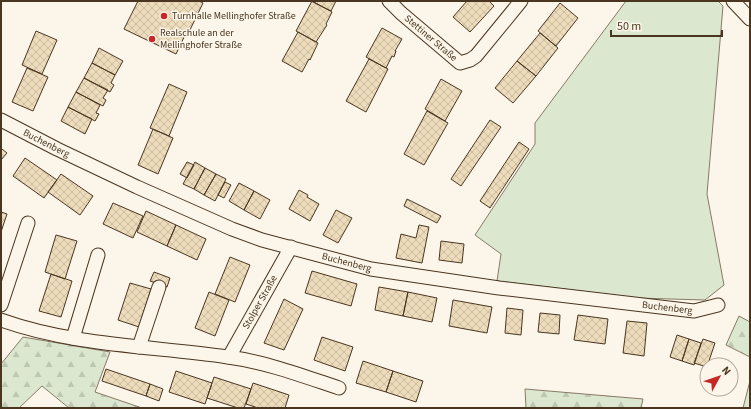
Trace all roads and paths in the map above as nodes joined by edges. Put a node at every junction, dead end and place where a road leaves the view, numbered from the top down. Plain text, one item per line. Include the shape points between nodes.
1 (389, 1) edge
2 (521, 1) edge
3 (733, 1) edge
4 (750, 19) edge
5 (1, 120) edge
6 (28, 223) dead end
7 (290, 247) junction
8 (98, 255) dead end
9 (159, 287) dead end
10 (1, 305) edge
11 (718, 305) dead end
12 (1, 320) edge
13 (73, 338) junction
14 (139, 347) junction
15 (226, 357) junction
16 (339, 388) dead end

1 - 2 street, Stettiner Straße via 460,63 476,56
3 - 4 street
5 - 7 street, Buchenberg via 78,159 232,229
6 - 10 street
7 - 11 street, Buchenberg via 371,269 499,288 694,311
7 - 15 street, Stolper Straße
8 - 13 street
9 - 14 street
12 - 13 street via 28,329
13 - 14 street
14 - 15 street
15 - 16 street via 257,362

